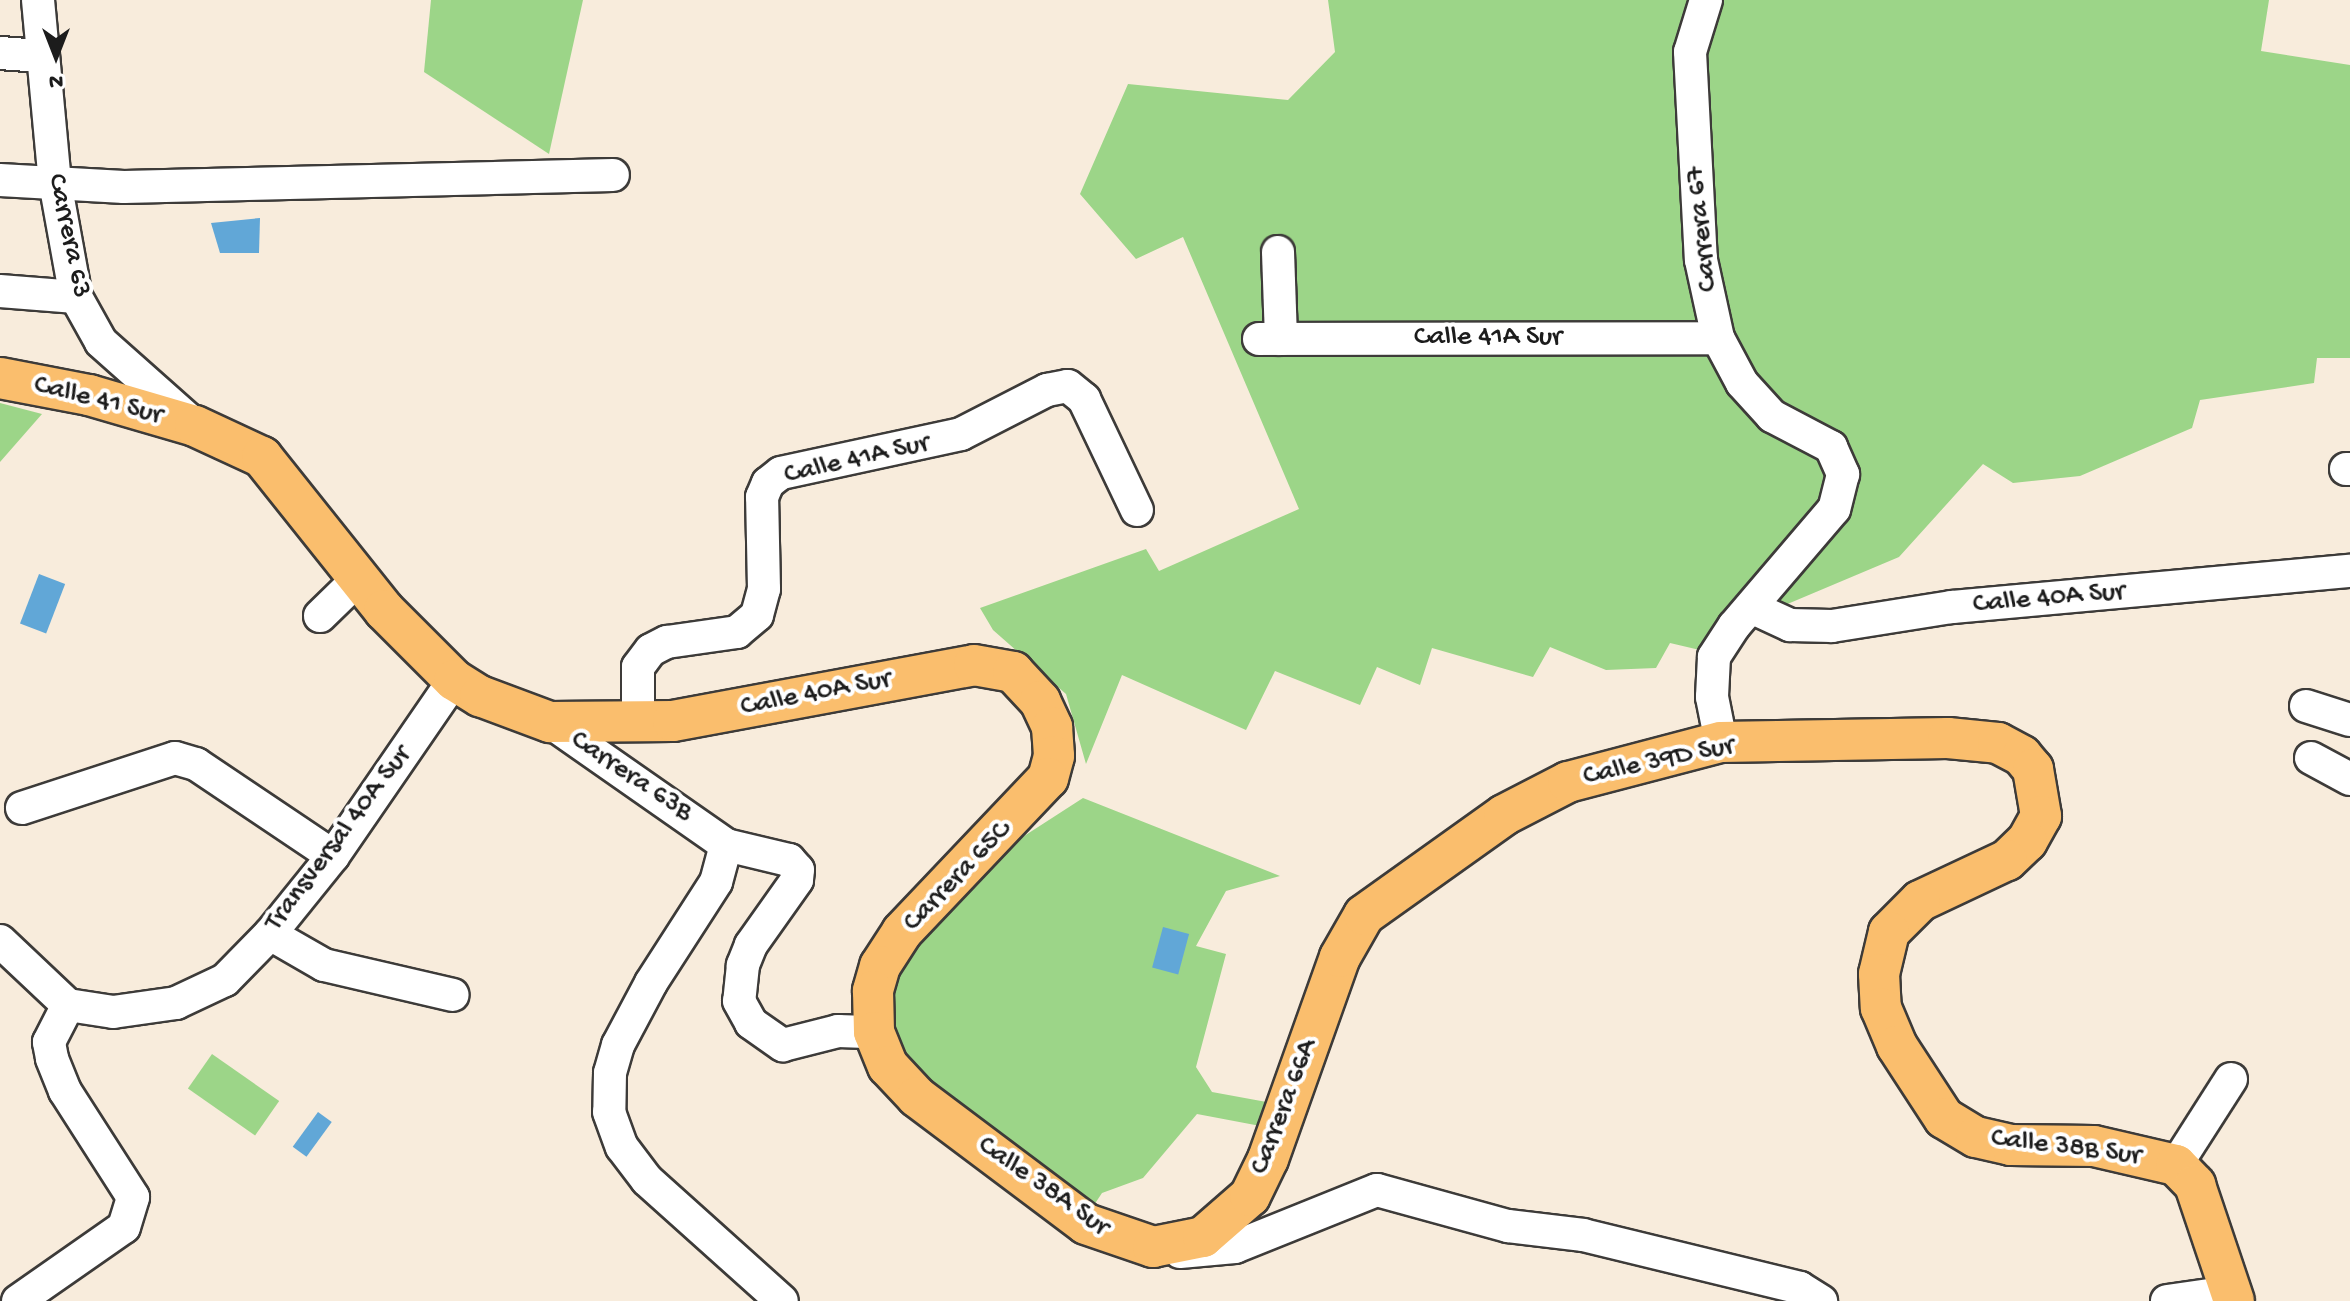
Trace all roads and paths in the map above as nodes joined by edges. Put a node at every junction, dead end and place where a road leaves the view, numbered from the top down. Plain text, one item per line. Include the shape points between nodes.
1 (38, 0) edge
2 (1706, 0) edge
3 (0, 53) edge
4 (41, 56) junction
5 (613, 175) dead end
6 (0, 180) edge
7 (55, 182) junction
8 (1278, 252) dead end
9 (0, 291) edge
10 (76, 297) junction
11 (1718, 338) junction
12 (0, 378) edge
13 (195, 426) junction
14 (1137, 510) dead end
15 (2350, 571) edge
16 (358, 579) junction
17 (1753, 608) junction
18 (320, 616) dead end
19 (454, 680) junction
20 (2306, 706) dead end
21 (2350, 720) edge
22 (550, 722) junction
23 (638, 722) junction
24 (1052, 727) joint
25 (1721, 742) junction
26 (2311, 758) dead end
27 (2350, 779) edge
28 (22, 808) dead end
29 (726, 845) junction
30 (333, 856) junction
31 (1364, 915) joint
32 (270, 934) junction
33 (0, 941) edge
34 (453, 995) dead end
35 (68, 1005) junction
36 (1881, 1008) joint
37 (874, 1032) junction
38 (2231, 1079) dead end
39 (2176, 1165) junction
40 (1153, 1247) junction
41 (2232, 1297) edge
42 (18, 1301) edge
43 (782, 1301) edge
44 (1821, 1301) edge
45 (2167, 1301) edge

1 - 4 street, Carrera 63
2 - 11 street, Carrera 67 via 1690,52 1701,260
3 - 4 street
4 - 7 street, Carrera 63
5 - 7 street via 124,187
6 - 7 street
7 - 10 street, Carrera 63
8 - 11 street, Calle 41A Sur via 1270,339
9 - 10 street
10 - 13 street, Carrera 63 via 101,342
11 - 17 street, Carrera 67 via 1742,383 1772,416 1831,447 1843,474 1834,509
12 - 13 main road, Calle 41 Sur via 89,395
13 - 16 main road, Carrera 63B via 262,457
14 - 23 street, Calle 41A Sur via 1084,399 1068,386 1047,390 961,434 781,473 762,497 764,589 757,615 737,632 667,642 651,650 638,667
15 - 17 street, Calle 40A Sur via 1952,607 1832,626 1790,625
16 - 18 street
16 - 19 main road, Carrera 63B
17 - 25 street, Carrera 67 via 1714,657 1712,697
19 - 22 main road, Carrera 63B via 480,696
19 - 30 street, Transversal 40A Sur
20 - 21 street
22 - 23 main road, Calle 40A Sur
22 - 29 street, Carrera 63B
23 - 24 main road, Calle 40A Sur via 839,693 974,665 1013,672 1040,701
24 - 37 main road, Carrera 65C via 1054,756 1048,778 912,921 880,966 873,991
25 - 31 main road, Calle 39D Sur via 1568,782 1429,864
25 - 36 main road, Calle 39D Sur via 1961,739 1998,743 2033,769 2041,816 2027,841 2007,860 1920,901 1889,932 1881,951
26 - 27 street
28 - 30 street via 175,758 196,764
29 - 37 street via 789,860 798,870 797,880 751,945 739,1001 751,1023 783,1045 838,1031
29 - 43 street via 716,882 651,983 610,1073 609,1112 622,1147 647,1180
30 - 32 street, Transversal 40A Sur
31 - 40 main road, Carrera 66A via 1340,957 1250,1196 1203,1237
32 - 34 street via 324,965
32 - 35 street, Transversal 40A Sur via 225,980 176,1003 113,1012
33 - 35 street
35 - 42 street via 49,1042 52,1058 65,1091 133,1197 124,1227
36 - 39 main road, Calle 38B Sur via 1897,1046 1944,1118 1976,1137 2011,1145 2094,1146
37 - 40 main road, Calle 38A Sur via 888,1066 917,1097 1086,1224
38 - 39 street
39 - 41 main road via 2195,1185
40 - 44 street, Calle 38A Sur via 1171,1253 1235,1247 1377,1190 1508,1226 1583,1235 1800,1288
41 - 45 street

